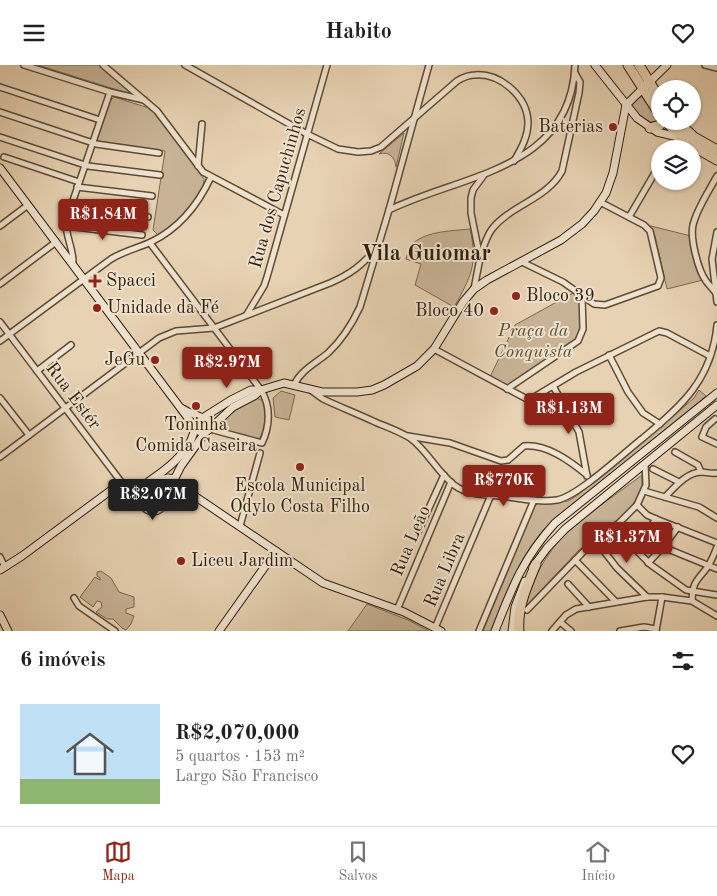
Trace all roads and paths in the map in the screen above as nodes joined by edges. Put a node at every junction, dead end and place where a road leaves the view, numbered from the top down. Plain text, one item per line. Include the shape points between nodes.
1 (24, 65) edge
2 (103, 65) edge
3 (185, 65) edge
4 (327, 65) edge
5 (429, 65) edge
6 (575, 65) edge
7 (595, 65) edge
8 (628, 65) edge
9 (639, 65) edge
10 (667, 65) edge
11 (705, 65) edge
12 (717, 68) edge
13 (575, 73) junction
14 (646, 85) junction
15 (0, 87) edge
16 (651, 90) edge
17 (110, 92) junction
18 (651, 96) edge
19 (146, 101) junction
20 (626, 105) junction
21 (0, 112) edge
22 (414, 119) junction
23 (100, 120) junction
24 (202, 124) dead end
25 (650, 128) joint
26 (674, 130) edge
27 (687, 130) edge
28 (307, 134) junction
29 (0, 137) edge
30 (682, 138) junction
31 (92, 142) junction
32 (717, 150) edge
33 (158, 153) dead end
34 (4, 157) dead end
35 (717, 160) edge
36 (514, 161) junction
37 (84, 164) junction
38 (198, 166) junction
39 (0, 168) edge
40 (160, 175) dead end
41 (484, 175) junction
42 (717, 176) edge
43 (211, 177) junction
44 (651, 179) edge
45 (78, 184) junction
46 (152, 196) dead end
47 (600, 202) junction
48 (28, 205) junction
49 (70, 208) junction
50 (389, 210) junction
51 (284, 215) junction
52 (148, 217) dead end
53 (629, 217) junction
54 (0, 226) edge
55 (66, 226) junction
56 (717, 232) edge
57 (142, 235) dead end
58 (56, 242) junction
59 (150, 243) junction
60 (377, 248) junction
61 (480, 258) junction
62 (522, 262) junction
63 (73, 265) junction
64 (373, 265) junction
65 (359, 267) junction
66 (83, 279) junction
67 (0, 284) edge
68 (474, 289) junction
69 (716, 293) edge
70 (582, 296) junction
71 (717, 302) edge
72 (247, 315) junction
73 (0, 322) edge
74 (717, 325) edge
75 (214, 327) junction
76 (10, 334) junction
77 (0, 341) edge
78 (71, 345) dead end
79 (434, 349) junction
80 (138, 352) junction
81 (609, 355) junction
82 (710, 356) junction
83 (37, 371) junction
84 (294, 385) junction
85 (553, 386) junction
86 (261, 389) junction
87 (507, 389) junction
88 (312, 391) junction
89 (334, 393) junction
90 (717, 393) edge
91 (0, 398) edge
92 (180, 406) junction
93 (339, 406) junction
94 (65, 408) junction
95 (716, 408) edge
96 (203, 417) junction
97 (716, 419) dead end
98 (660, 424) junction
99 (196, 429) junction
100 (207, 432) junction
101 (29, 435) junction
102 (405, 435) junction
103 (717, 445) edge
104 (675, 452) dead end
105 (260, 453) dead end
106 (0, 457) edge
107 (645, 464) junction
108 (168, 467) junction
109 (653, 469) dead end
110 (701, 472) junction
111 (178, 473) junction
112 (717, 473) edge
113 (444, 475) junction
114 (587, 475) junction
115 (169, 479) junction
116 (148, 482) junction
117 (451, 482) junction
118 (588, 482) junction
119 (679, 483) junction
120 (128, 487) junction
121 (180, 487) junction
122 (644, 491) junction
123 (490, 495) junction
124 (665, 497) junction
125 (534, 500) junction
126 (637, 505) junction
127 (717, 518) edge
128 (656, 519) junction
129 (618, 524) junction
130 (240, 526) junction
131 (678, 527) junction
132 (418, 532) dead end
133 (596, 541) junction
134 (717, 543) edge
135 (663, 547) junction
136 (717, 547) edge
137 (276, 551) junction
138 (0, 557) edge
139 (575, 560) junction
140 (536, 563) junction
141 (648, 563) junction
142 (708, 567) junction
143 (3, 569) edge
144 (717, 569) edge
145 (568, 584) dead end
146 (693, 591) junction
147 (717, 595) edge
148 (647, 597) junction
149 (662, 597) junction
150 (74, 598) dead end
151 (692, 601) junction
152 (616, 602) junction
153 (589, 607) junction
154 (397, 610) junction
155 (527, 610) dead end
156 (0, 615) edge
157 (717, 615) edge
158 (560, 621) junction
159 (438, 629) edge
160 (657, 630) edge
161 (8, 631) edge
162 (115, 631) edge
163 (218, 631) edge
164 (479, 631) edge
165 (495, 631) edge
166 (512, 631) edge
167 (519, 631) edge
168 (552, 631) edge
169 (572, 631) edge
170 (620, 631) edge

1 - 17 street
2 - 19 street
3 - 28 street
4 - 28 street, Rua dos Capuchinhos
5 - 22 street
6 - 13 street
7 - 20 street
8 - 14 highway
9 - 14 highway
10 - 14 street
11 - 12 street
13 - 36 street via 568,102 550,133 530,152
13 - 61 street via 580,86 559,177 495,226
14 - 16 highway
14 - 18 highway
14 - 20 street
15 - 23 street
17 - 19 street
17 - 23 street
19 - 38 street via 162,116
20 - 25 street
20 - 47 street via 613,173
21 - 31 street
22 - 28 street via 381,147 371,151 338,149
22 - 36 street via 447,88 465,77 479,75 497,80 517,94 527,116 526,137
22 - 50 street
23 - 31 street
24 - 38 street
25 - 30 street
26 - 30 highway
27 - 32 highway
28 - 51 street, Rua dos Capuchinhos
29 - 37 street
30 - 35 highway
31 - 33 street
31 - 37 street
34 - 45 street
36 - 41 street
37 - 40 street
37 - 45 street
38 - 43 street
39 - 48 street
41 - 50 street
41 - 61 street via 473,191 470,205
42 - 69 street via 692,229 701,271
43 - 51 street
43 - 59 street via 191,211
44 - 53 street
45 - 46 street
45 - 49 street
47 - 53 street
47 - 62 street via 575,230
48 - 54 street
48 - 58 street
49 - 52 street
49 - 55 street
50 - 60 street
51 - 72 street, Rua dos Capuchinhos via 264,285
53 - 70 street via 651,233 661,278 659,285 601,305
55 - 57 street
55 - 63 street
56 - 69 street via 712,259
58 - 63 street
58 - 67 street
59 - 66 street via 120,253
59 - 75 street
60 - 64 street
60 - 65 street
61 - 68 street
62 - 68 street
62 - 70 street via 563,282
63 - 66 street
64 - 65 street
64 - 84 street via 350,327 334,348 302,373
65 - 72 street via 330,283
66 - 76 street
66 - 80 street
68 - 79 street
69 - 71 street
70 - 87 street via 583,329 578,341
72 - 75 street
73 - 76 street, Rua Estér
74 - 82 street
75 - 80 street via 169,333
75 - 86 street
76 - 77 street
76 - 83 street, Rua Estér
78 - 83 street
79 - 87 street
79 - 89 street via 417,366 384,385 364,391
80 - 92 street
80 - 94 street
81 - 82 street via 662,331
81 - 85 street
81 - 98 street via 642,413
82 - 98 street via 693,391
83 - 94 street, Rua Estér
84 - 86 street via 281,383
84 - 88 street
85 - 87 street via 531,399
85 - 114 street via 579,431
86 - 96 street via 240,395
86 - 100 street via 233,407
86 - 100 street via 268,413 262,443
88 - 89 street
88 - 93 street
89 - 93 street
90 - 165 street via 555,523 522,566
91 - 101 street
92 - 96 street
92 - 99 street
93 - 102 street
94 - 101 street
94 - 120 street, Rua Estér
95 - 107 street
96 - 99 street
96 - 100 street via 209,424
97 - 103 street via 706,427 702,437
98 - 118 street
99 - 100 street via 200,433
99 - 108 street via 177,460
100 - 111 street
101 - 106 street
102 - 113 street
102 - 114 street via 450,443 501,461 508,460 524,446 535,447 566,459
104 - 110 street via 698,465
105 - 130 street
107 - 122 street
107 - 140 street via 565,529
108 - 111 street via 177,468
108 - 115 street via 165,475
108 - 116 street
109 - 119 street
110 - 112 street
110 - 119 street
111 - 115 street via 174,479
111 - 121 street
113 - 117 street
113 - 132 street
114 - 118 street
115 - 116 street
115 - 121 street
116 - 120 street
117 - 123 street via 468,492
117 - 154 street, Rua Leão
118 - 125 street via 564,499
119 - 124 street
120 - 121 street, Rua Estér via 139,503 153,511 162,508
120 - 143 street via 111,490
121 - 130 street
122 - 124 street
122 - 126 street
123 - 125 street
123 - 159 street, Rua Libra
124 - 127 street via 699,507
125 - 164 street
126 - 128 street
126 - 129 street
128 - 131 street
128 - 135 street via 645,534
129 - 133 street
129 - 141 street
130 - 137 street
131 - 134 street
131 - 135 street
133 - 139 street
133 - 148 street via 617,568
135 - 141 street
135 - 142 street
136 - 142 street
137 - 154 street via 328,585
137 - 163 street
138 - 143 street
139 - 152 street
139 - 155 street
140 - 166 street via 518,598
140 - 167 highway via 522,600
141 - 146 street via 681,587
142 - 144 street
142 - 146 street via 698,578
145 - 153 street
146 - 147 street
146 - 151 street
148 - 149 street
148 - 152 street
149 - 151 street
149 - 160 street
150 - 162 street via 79,606
151 - 157 street
152 - 153 street
153 - 158 street via 571,611
154 - 159 street
156 - 161 street
158 - 168 street
158 - 169 street
160 - 170 street

